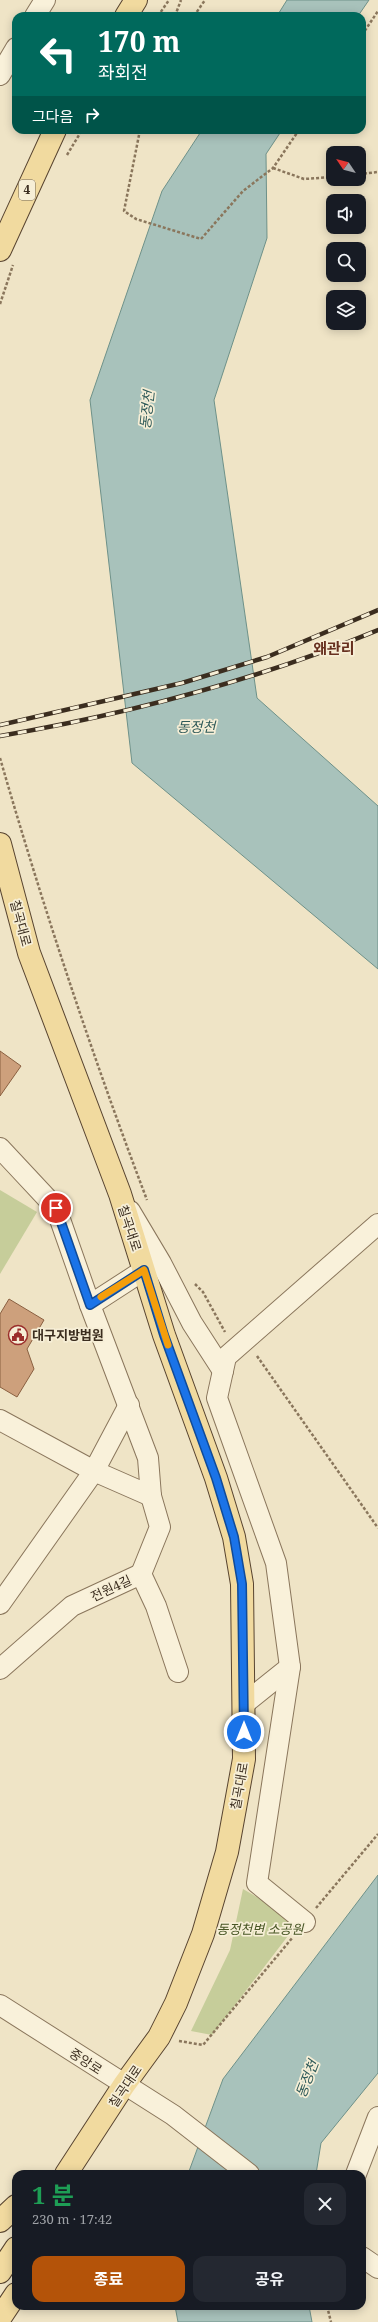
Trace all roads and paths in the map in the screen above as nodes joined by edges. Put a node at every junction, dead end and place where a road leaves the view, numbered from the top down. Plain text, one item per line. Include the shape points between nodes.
1 (45, 0) edge
2 (136, 0) edge
3 (169, 0) edge
4 (181, 0) edge
5 (205, 0) edge
6 (378, 11) edge
7 (38, 12) edge
8 (128, 12) edge
9 (161, 12) edge
10 (176, 12) edge
11 (197, 12) edge
12 (366, 29) edge
13 (12, 55) edge
14 (0, 75) edge
15 (53, 134) edge
16 (139, 134) edge
17 (296, 134) edge
18 (273, 168) junction
19 (378, 172) edge
20 (366, 173) edge
21 (326, 178) edge
22 (0, 250) edge
23 (0, 758) edge
24 (0, 844) edge
25 (0, 1148) edge
26 (120, 1194) junction
27 (147, 1202) dead end
28 (378, 1224) edge
29 (144, 1270) junction
30 (192, 1281) dead end
31 (90, 1305) junction
32 (245, 1340) junction
33 (223, 1371) junction
34 (129, 1405) junction
35 (0, 1420) edge
36 (94, 1471) junction
37 (151, 1496) junction
38 (378, 1528) edge
39 (141, 1574) junction
40 (0, 1604) edge
41 (290, 1667) junction
42 (0, 1669) edge
43 (178, 1672) dead end
44 (244, 1704) junction
45 (378, 1834) edge
46 (305, 1922) junction
47 (0, 2005) edge
48 (159, 2037) junction
49 (124, 2085) junction
50 (378, 2117) edge
51 (68, 2170) edge
52 (244, 2170) edge
53 (358, 2170) edge
54 (12, 2210) edge
55 (0, 2221) edge
56 (12, 2254) edge
57 (366, 2260) edge
58 (378, 2268) edge
59 (0, 2272) edge
60 (12, 2300) edge
61 (328, 2310) edge
62 (0, 2318) edge
63 (331, 2322) edge

1 - 7 street
2 - 8 main road
3 - 9 path
4 - 10 path
5 - 11 path
6 - 12 path
13 - 14 street
15 - 22 main road, 4
16 - 18 path via 124,211 136,219 191,237 201,239 243,191
17 - 18 path
18 - 21 path via 304,180
19 - 20 path
23 - 27 path via 16,815 108,1097
24 - 26 main road, 칠곡대로 via 29,953
25 - 31 street via 56,1208
26 - 29 main road, 칠곡대로
26 - 33 street via 161,1263 192,1323
28 - 32 street
29 - 31 street
29 - 44 main road, 칠곡대로 via 234,1537 242,1584
30 - 32 path via 203,1292 228,1338
31 - 34 street
32 - 33 street via 226,1357
32 - 38 path
33 - 41 street via 217,1398 276,1563
34 - 36 street
34 - 37 street via 148,1458
35 - 36 street
36 - 37 street
36 - 40 street
37 - 39 street via 160,1527
39 - 42 street, 전원4길 via 72,1606
39 - 43 street, 전원4길 via 156,1606
41 - 44 street
41 - 46 street via 257,1883
44 - 48 main road, 칠곡대로 via 244,1759 227,1852 203,1934 176,2003
45 - 46 path
46 - 48 path via 203,2045
47 - 49 street, 중앙로
48 - 49 main road, 칠곡대로
49 - 51 main road, 칠곡대로
49 - 52 street, 중앙로 via 173,2115
50 - 53 street
54 - 55 main road
56 - 59 main road
57 - 58 street
60 - 62 main road
61 - 63 path

